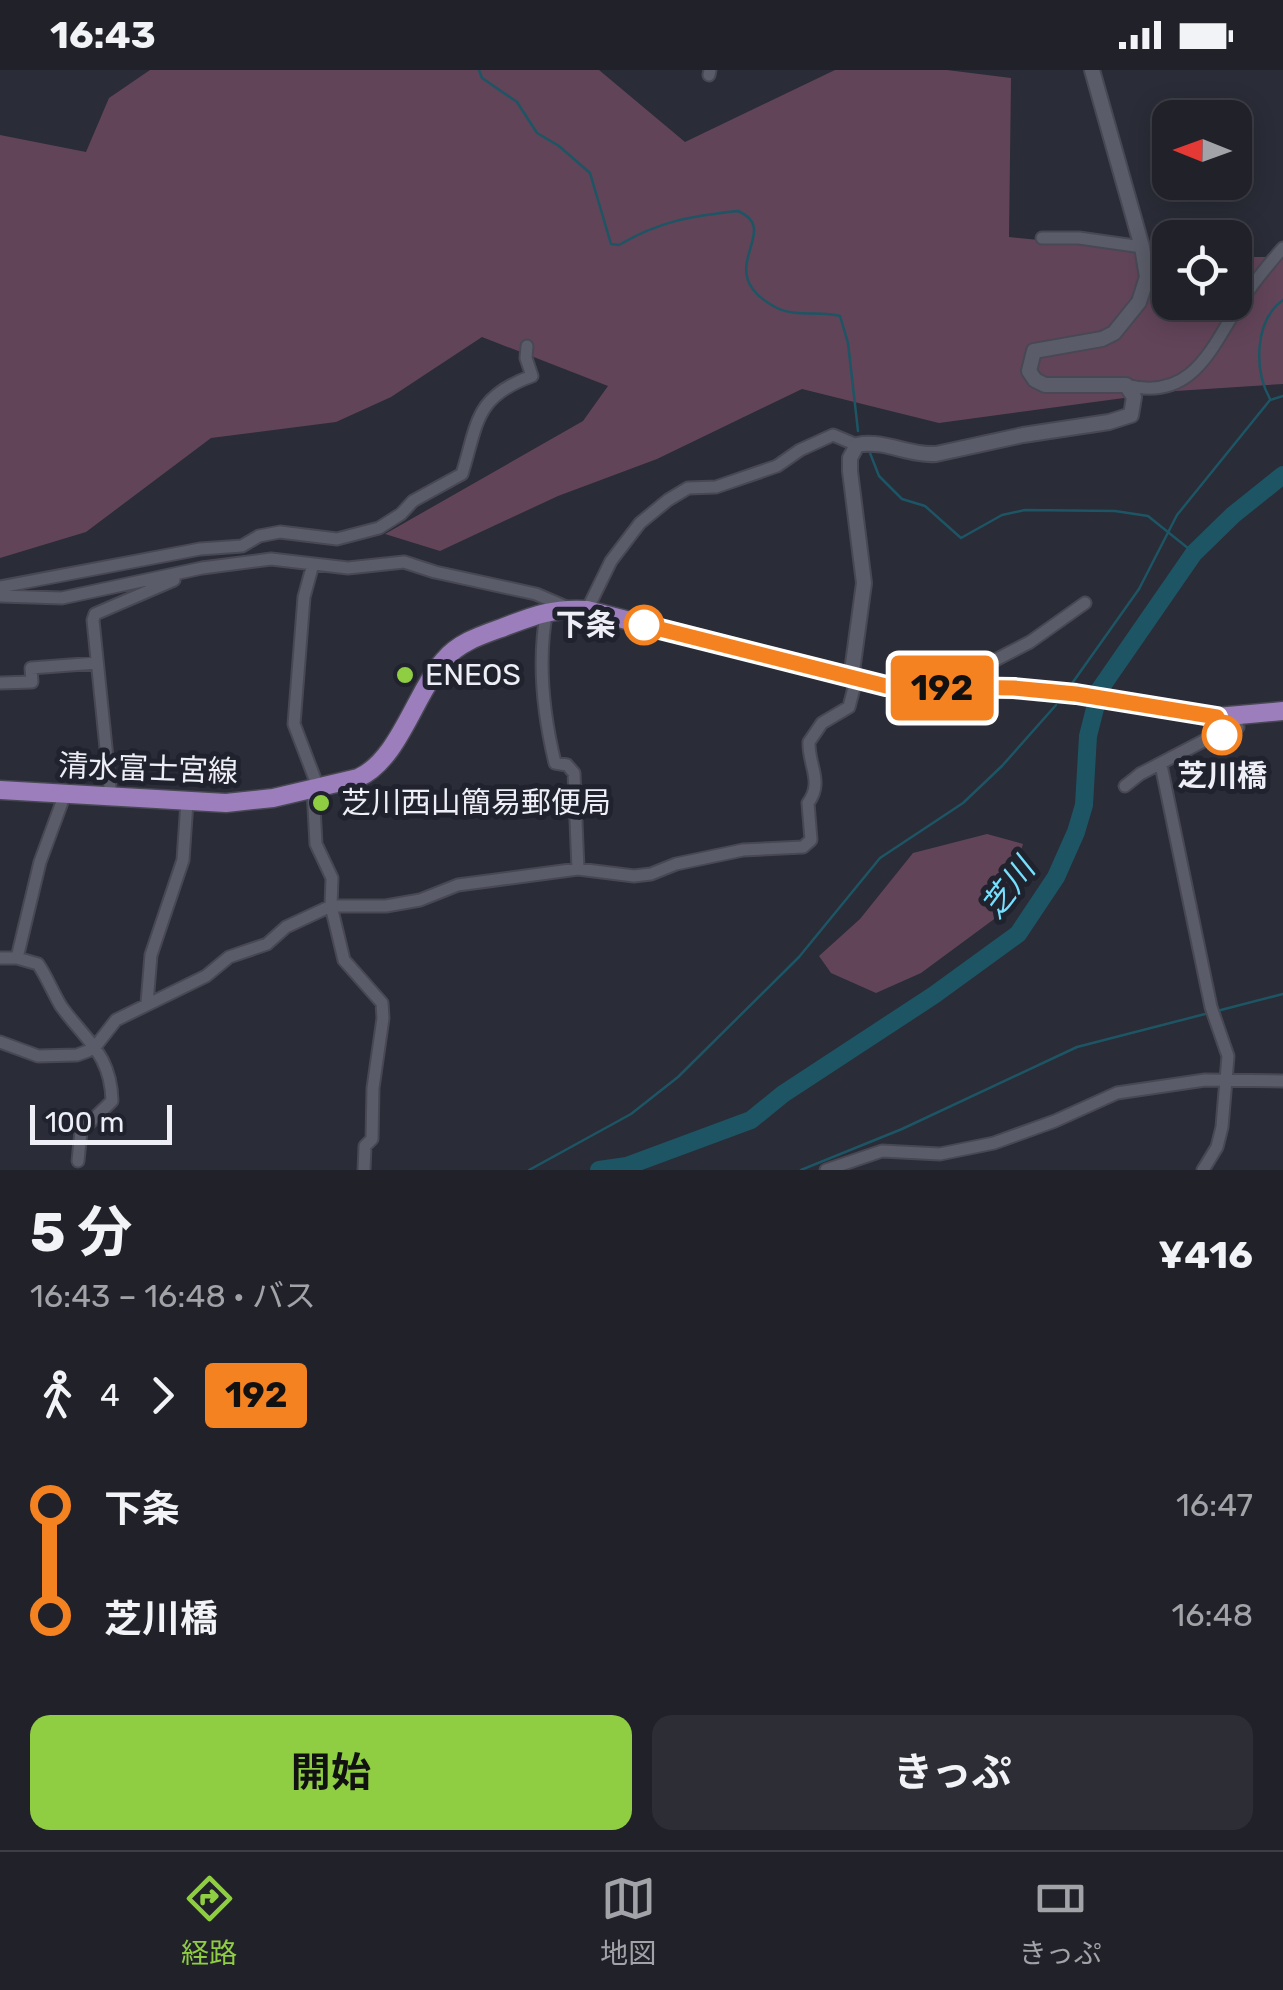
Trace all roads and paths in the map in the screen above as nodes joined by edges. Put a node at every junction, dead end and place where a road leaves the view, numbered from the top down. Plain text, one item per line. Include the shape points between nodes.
1 (1092, 70) edge
2 (1042, 238) dead end
3 (1142, 247) junction
4 (1283, 248) edge
5 (527, 346) dead end
6 (1126, 385) junction
7 (857, 445) junction
8 (313, 564) junction
9 (192, 571) junction
10 (0, 587) edge
11 (0, 596) edge
12 (1085, 603) dead end
13 (547, 610) junction
14 (578, 610) junction
15 (97, 663) junction
16 (854, 679) junction
17 (0, 683) edge
18 (972, 688) junction
19 (1283, 711) edge
20 (1217, 717) junction
21 (1238, 727) dead end
22 (1214, 736) junction
23 (1161, 765) junction
24 (1125, 786) dead end
25 (315, 788) junction
26 (0, 790) edge
27 (65, 794) junction
28 (112, 797) junction
29 (186, 802) junction
30 (578, 869) junction
31 (330, 906) junction
32 (0, 958) edge
33 (18, 958) junction
34 (147, 1003) junction
35 (0, 1042) edge
36 (96, 1047) junction
37 (1227, 1078) junction
38 (1283, 1081) edge
39 (78, 1161) dead end
40 (364, 1170) edge
41 (826, 1170) edge
42 (1204, 1170) edge

1 - 3 street
2 - 3 street
3 - 6 street via 1144,291 1125,323 1102,339 1046,348 1030,359 1029,371 1045,385
4 - 6 street via 1212,352 1180,382 1164,389
5 - 10 street via 532,376 509,385 483,408 462,474 412,500 379,528 337,539 280,532 242,546
6 - 7 street via 1134,397 1131,415 1110,422 936,454
7 - 14 street via 833,435 777,466 716,487 688,488 640,522
7 - 16 street via 850,470 864,605
8 - 9 street via 272,560
8 - 14 street via 404,562
8 - 25 street via 304,597 294,724
9 - 11 street via 62,598
9 - 15 street via 95,614
12 - 18 street via 974,671
13 - 14 main road, 清水富士宮線
13 - 25 main road, 清水富士宮線 via 464,643 442,662 378,765 358,778
13 - 30 street via 540,654 548,735 555,762 574,772
14 - 16 main road, 清水富士宮線
15 - 17 street via 31,668 32,682
15 - 28 street
16 - 18 main road, 清水富士宮線
16 - 30 street via 849,706 822,723 809,742 816,794 808,803 811,840 803,847 744,850 634,876
18 - 20 main road, 清水富士宮線 via 1076,694
19 - 20 main road, 清水富士宮線
20 - 22 street
21 - 22 street
22 - 23 street
23 - 24 street
23 - 37 street via 1228,1056
25 - 29 main road, 清水富士宮線 via 250,802
25 - 31 street via 316,844 332,878
26 - 27 main road, 清水富士宮線
27 - 28 main road, 清水富士宮線
27 - 33 street via 40,862
28 - 29 main road, 清水富士宮線
29 - 34 street via 184,860 152,955
30 - 31 street via 458,886 386,906
31 - 34 street
31 - 40 street via 344,960 382,1003
32 - 33 street
33 - 36 street via 38,964
34 - 36 street via 116,1020
35 - 36 street via 38,1056
36 - 39 street via 112,1078 112,1101 81,1130
37 - 38 street
37 - 41 street via 1118,1093 962,1151 882,1151
37 - 42 street via 1217,1146

